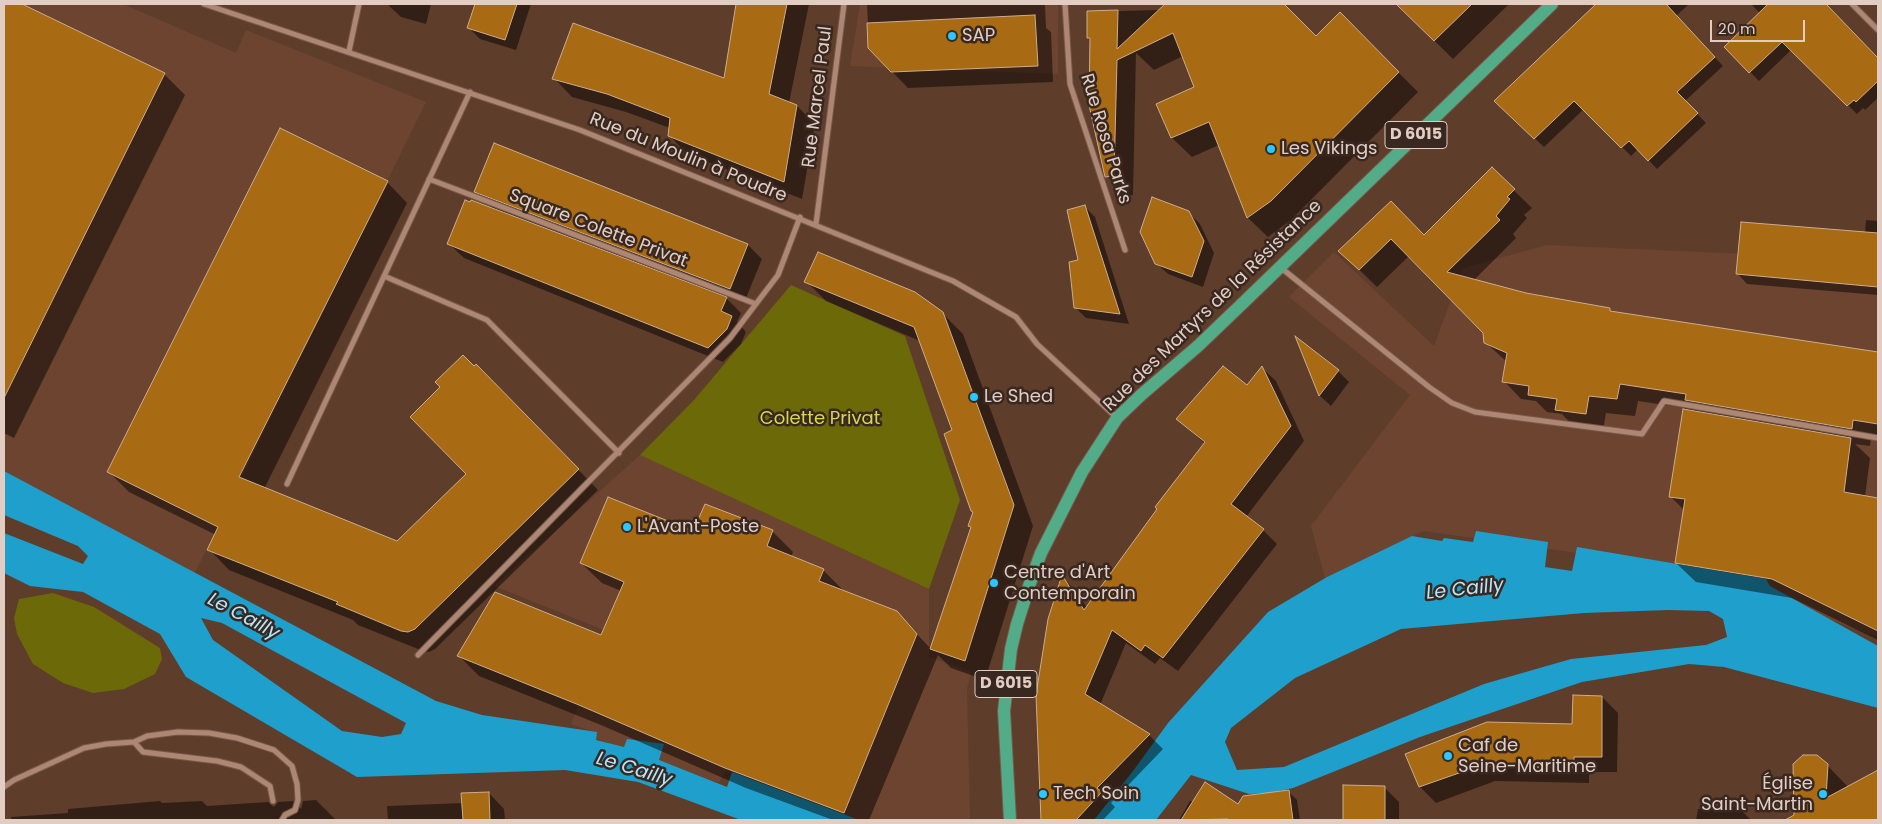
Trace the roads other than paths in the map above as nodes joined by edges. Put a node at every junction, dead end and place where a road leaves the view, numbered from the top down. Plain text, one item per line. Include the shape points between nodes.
1 (204, 4) edge
2 (359, 4) edge
3 (844, 4) edge
4 (1065, 4) edge
5 (1552, 4) edge
6 (1852, 4) edge
7 (1878, 30) edge
8 (349, 51) junction
9 (470, 92) junction
10 (430, 179) junction
11 (800, 217) junction
12 (816, 224) junction
13 (1126, 250) dead end
14 (1280, 266) junction
15 (384, 276) junction
16 (756, 304) junction
17 (1117, 418) junction
18 (1878, 438) edge
19 (619, 453) junction
20 (287, 484) dead end
21 (418, 655) dead end
22 (134, 742) junction
23 (4, 787) edge
24 (273, 801) dead end
25 (282, 820) edge
26 (1010, 820) edge

1 - 8 street, Rue du Moulin à Poudre
2 - 8 street
3 - 12 street, Rue Marcel Paul
4 - 13 street, Rue Rosa Parks via 1070,84
5 - 14 main road, Rue des Martyrs de la Résistance / D 6015
6 - 7 street
8 - 9 street, Rue du Moulin à Poudre
9 - 10 street
9 - 11 street, Rue du Moulin à Poudre via 580,130
10 - 15 street
10 - 16 street, Square Colette Privat
11 - 12 street, Rue du Moulin à Poudre
11 - 16 street via 778,275
12 - 17 street, Rue du Moulin à Poudre via 953,280 1016,317 1037,344
14 - 17 main road, Rue des Martyrs de la Résistance / D 6015 via 1198,346
14 - 18 street via 1429,387 1452,403 1475,412 1642,434 1664,402
15 - 19 street via 486,320
15 - 20 street
16 - 19 street via 730,338
17 - 26 main road, Rue des Martyrs de la Résistance / D 6015 via 1082,472 1041,553 1017,624 1004,711
19 - 21 street
22 - 23 street via 84,748
22 - 24 street via 143,752 241,767 270,786
22 - 25 street via 147,736 178,732 209,733 274,750 292,766 297,784 295,810

